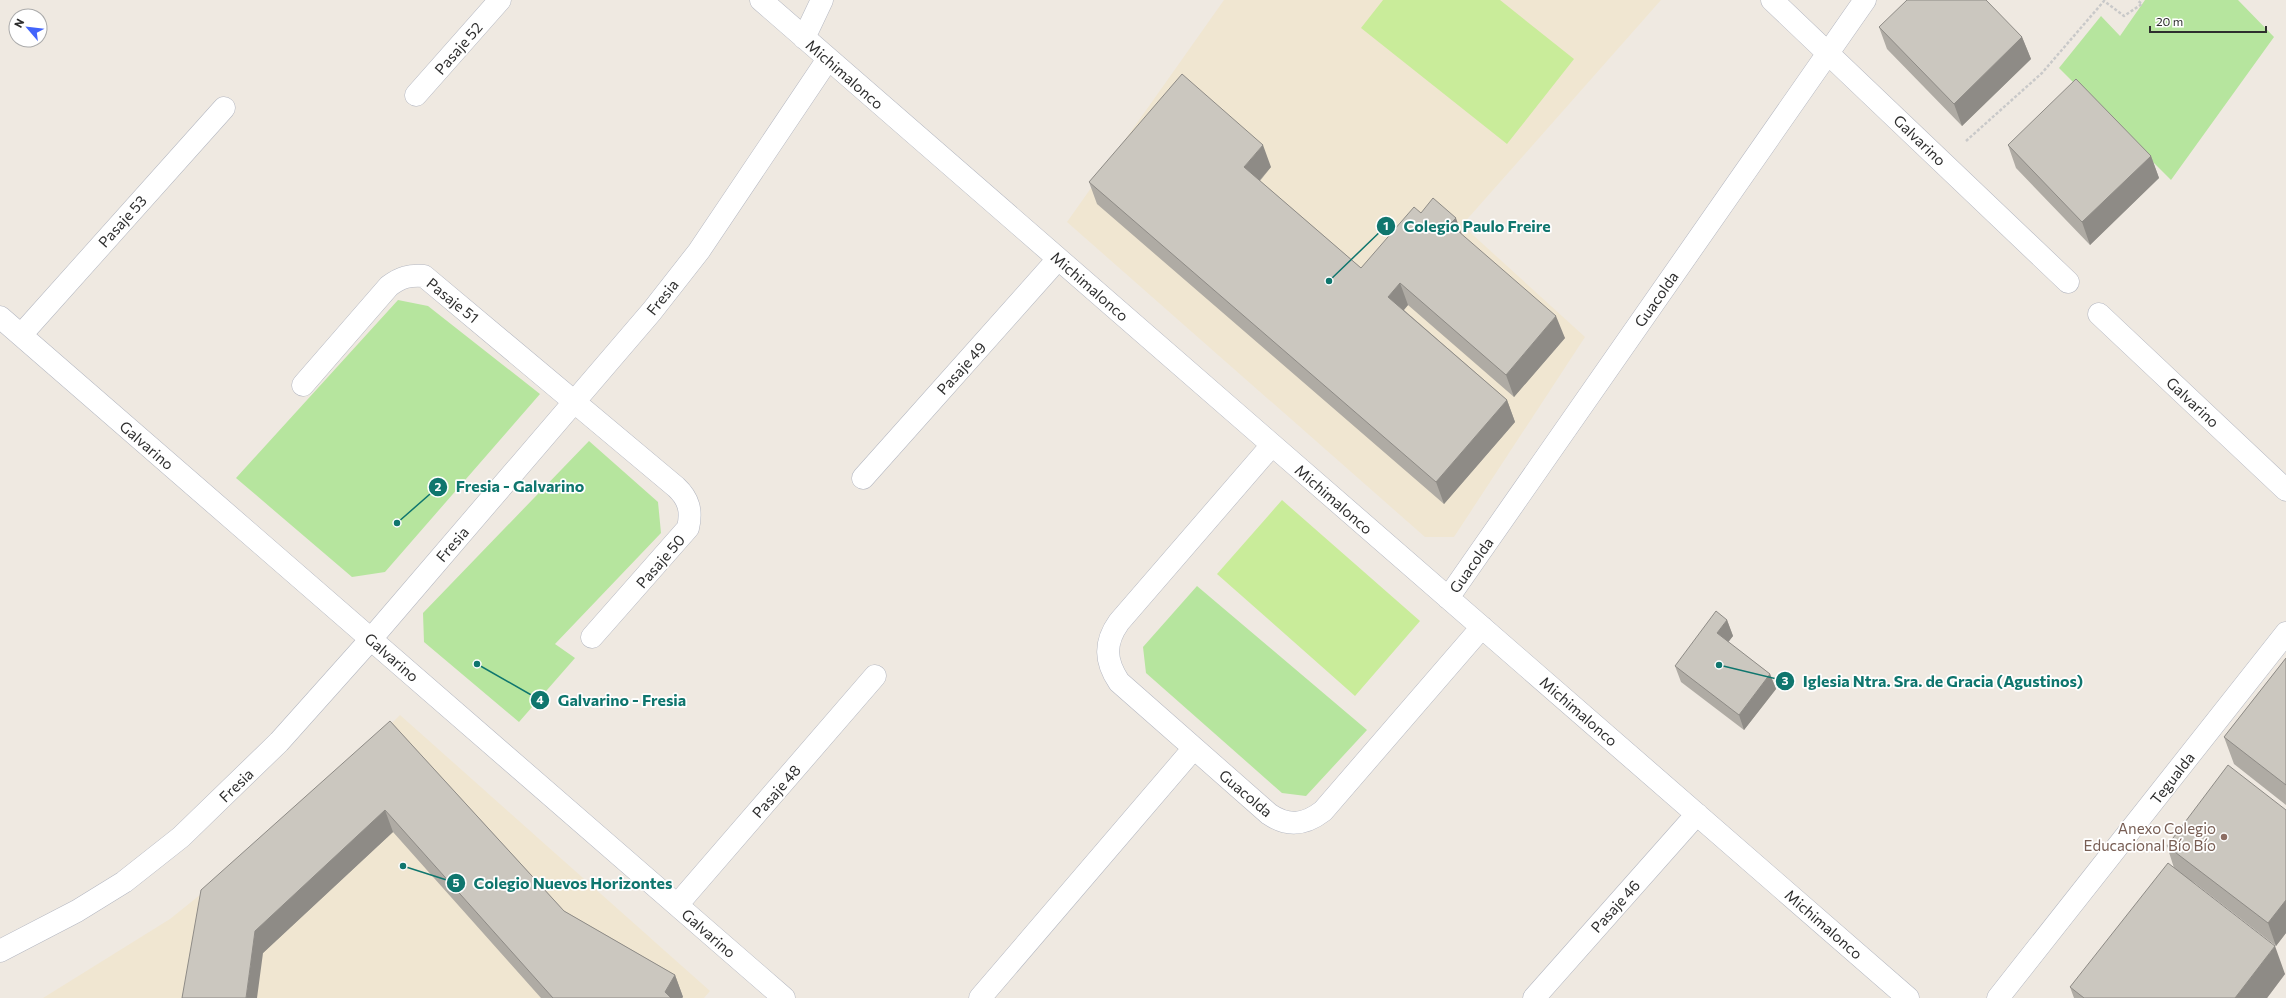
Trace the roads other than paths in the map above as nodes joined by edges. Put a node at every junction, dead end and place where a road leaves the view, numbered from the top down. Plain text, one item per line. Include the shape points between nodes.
1 (500, 0) edge
2 (761, 0) edge
3 (822, 0) edge
4 (1772, 0) edge
5 (1865, 0) edge
6 (804, 38) junction
7 (1828, 53) junction
8 (828, 59) junction
9 (416, 95) dead end
10 (224, 108) dead end
11 (1058, 259) junction
12 (2068, 282) dead end
13 (2099, 314) dead end
14 (0, 317) edge
15 (21, 335) junction
16 (303, 384) dead end
17 (575, 401) junction
18 (1272, 445) junction
19 (863, 478) dead end
20 (2286, 490) edge
21 (1448, 598) junction
22 (1482, 627) junction
23 (2286, 633) edge
24 (592, 637) dead end
25 (371, 639) junction
26 (875, 676) dead end
27 (1194, 748) junction
28 (1697, 814) junction
29 (677, 905) junction
30 (0, 951) edge
31 (784, 998) edge
32 (980, 998) edge
33 (1534, 998) edge
34 (1908, 998) edge
35 (1998, 998) edge

1 - 9 street, Pasaje 52
2 - 6 street, Michimalonco
3 - 6 street
4 - 7 street, Galvarino
5 - 7 street, Guacolda
6 - 8 street, Michimalonco
7 - 12 street, Galvarino
7 - 21 street, Guacolda
8 - 11 street, Michimalonco
8 - 17 street, Fresia via 699,252
10 - 15 street, Pasaje 53
11 - 18 street, Michimalonco
11 - 19 street, Pasaje 49
13 - 20 street, Galvarino
14 - 15 street, Galvarino
15 - 25 street, Galvarino
16 - 17 street, Pasaje 51 via 389,286 398,278 410,275 424,276 435,284
17 - 24 street, Pasaje 50 via 683,494 690,511 688,528 683,535
17 - 25 street, Fresia
18 - 21 street, Michimalonco
18 - 27 street, Guacolda via 1119,622 1108,643 1107,655 1111,670 1119,682
21 - 22 street, Michimalonco
22 - 27 street, Guacolda via 1323,811 1311,820 1297,823 1277,819
22 - 28 street, Michimalonco
23 - 35 street, Tegualda
25 - 29 street, Galvarino
25 - 30 street, Fresia via 279,742 181,837 124,882 70,915
26 - 29 street, Pasaje 48
27 - 32 street
28 - 33 street, Pasaje 46
28 - 34 street, Michimalonco
29 - 31 street, Galvarino

